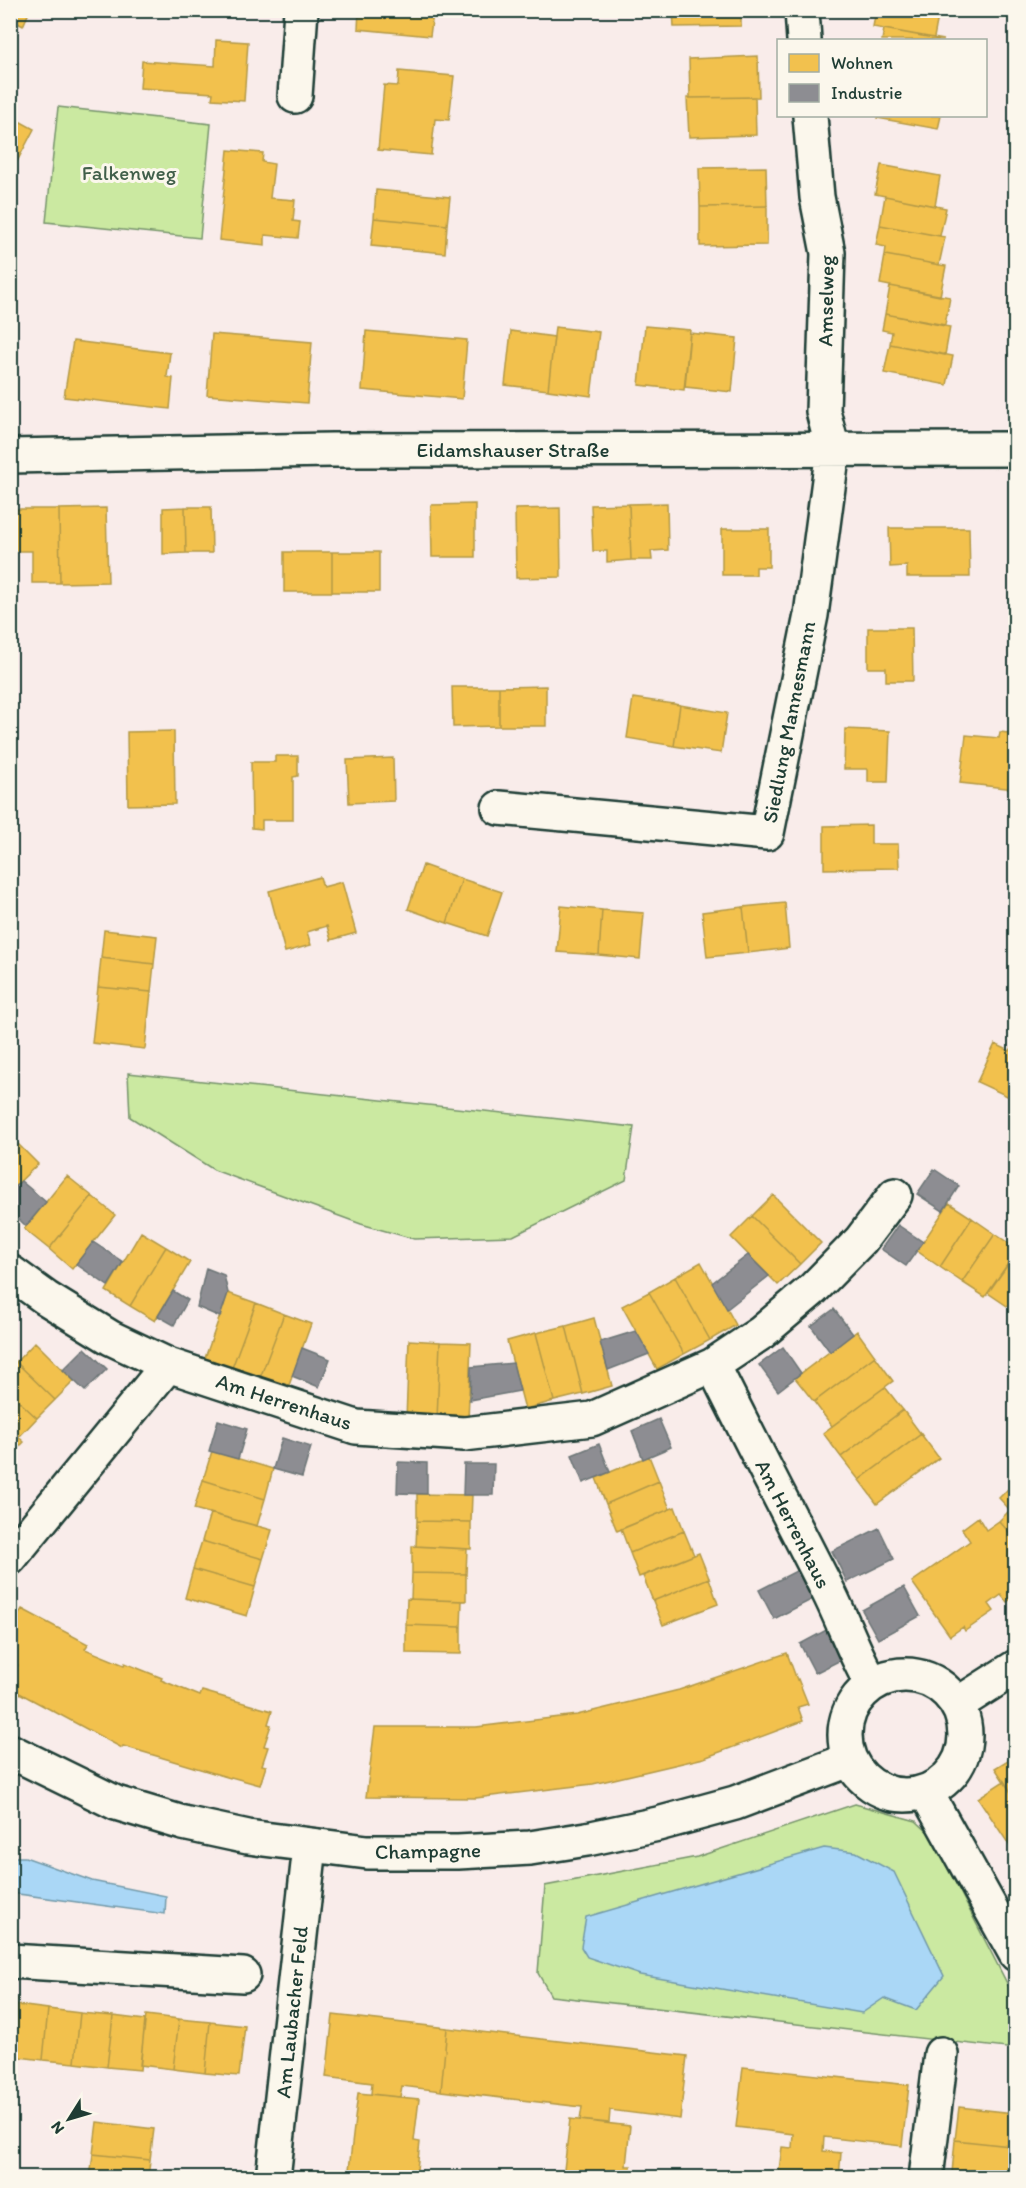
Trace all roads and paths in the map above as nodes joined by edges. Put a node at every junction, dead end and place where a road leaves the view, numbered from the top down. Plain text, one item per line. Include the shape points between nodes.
1 (302, 10) edge
2 (802, 10) edge
3 (804, 39) edge
4 (296, 96) dead end
5 (810, 117) edge
6 (833, 450) junction
7 (1016, 450) edge
8 (10, 456) edge
9 (499, 808) dead end
10 (895, 1195) dead end
11 (10, 1272) edge
12 (168, 1365) junction
13 (713, 1365) junction
14 (10, 1558) edge
15 (1016, 1667) edge
16 (872, 1684) junction
17 (958, 1704) junction
18 (10, 1751) edge
19 (849, 1760) junction
20 (926, 1792) junction
21 (310, 1846) junction
22 (1016, 1954) edge
23 (10, 1961) edge
24 (243, 1975) dead end
25 (941, 2054) dead end
26 (273, 2178) edge
27 (926, 2178) edge

1 - 4 street
2 - 3 street
5 - 6 street, Amselweg via 817,197 828,253 823,411
6 - 7 street, Eidamshauser Straße
6 - 8 street, Eidamshauser Straße via 332,450
6 - 9 street, Siedlung Mannesmann via 811,615 767,833
10 - 13 street, Am Herrenhaus via 861,1240 813,1289 761,1333
11 - 12 street, Am Herrenhaus via 111,1338
12 - 13 street, Am Herrenhaus via 356,1426 464,1434 592,1419
12 - 14 street
13 - 16 street, Am Herrenhaus
15 - 17 street
16 - 17 street via 884,1677 916,1675 946,1690
16 - 19 street via 850,1707 844,1736
17 - 20 street via 965,1723 965,1747 953,1773
18 - 21 street, Champagne via 116,1803 183,1823
19 - 20 street via 862,1778 890,1794
19 - 21 street, Champagne via 735,1803 576,1841 458,1852 367,1852
20 - 22 street
21 - 26 street, Am Laubacher Feld
23 - 24 street
25 - 27 street

